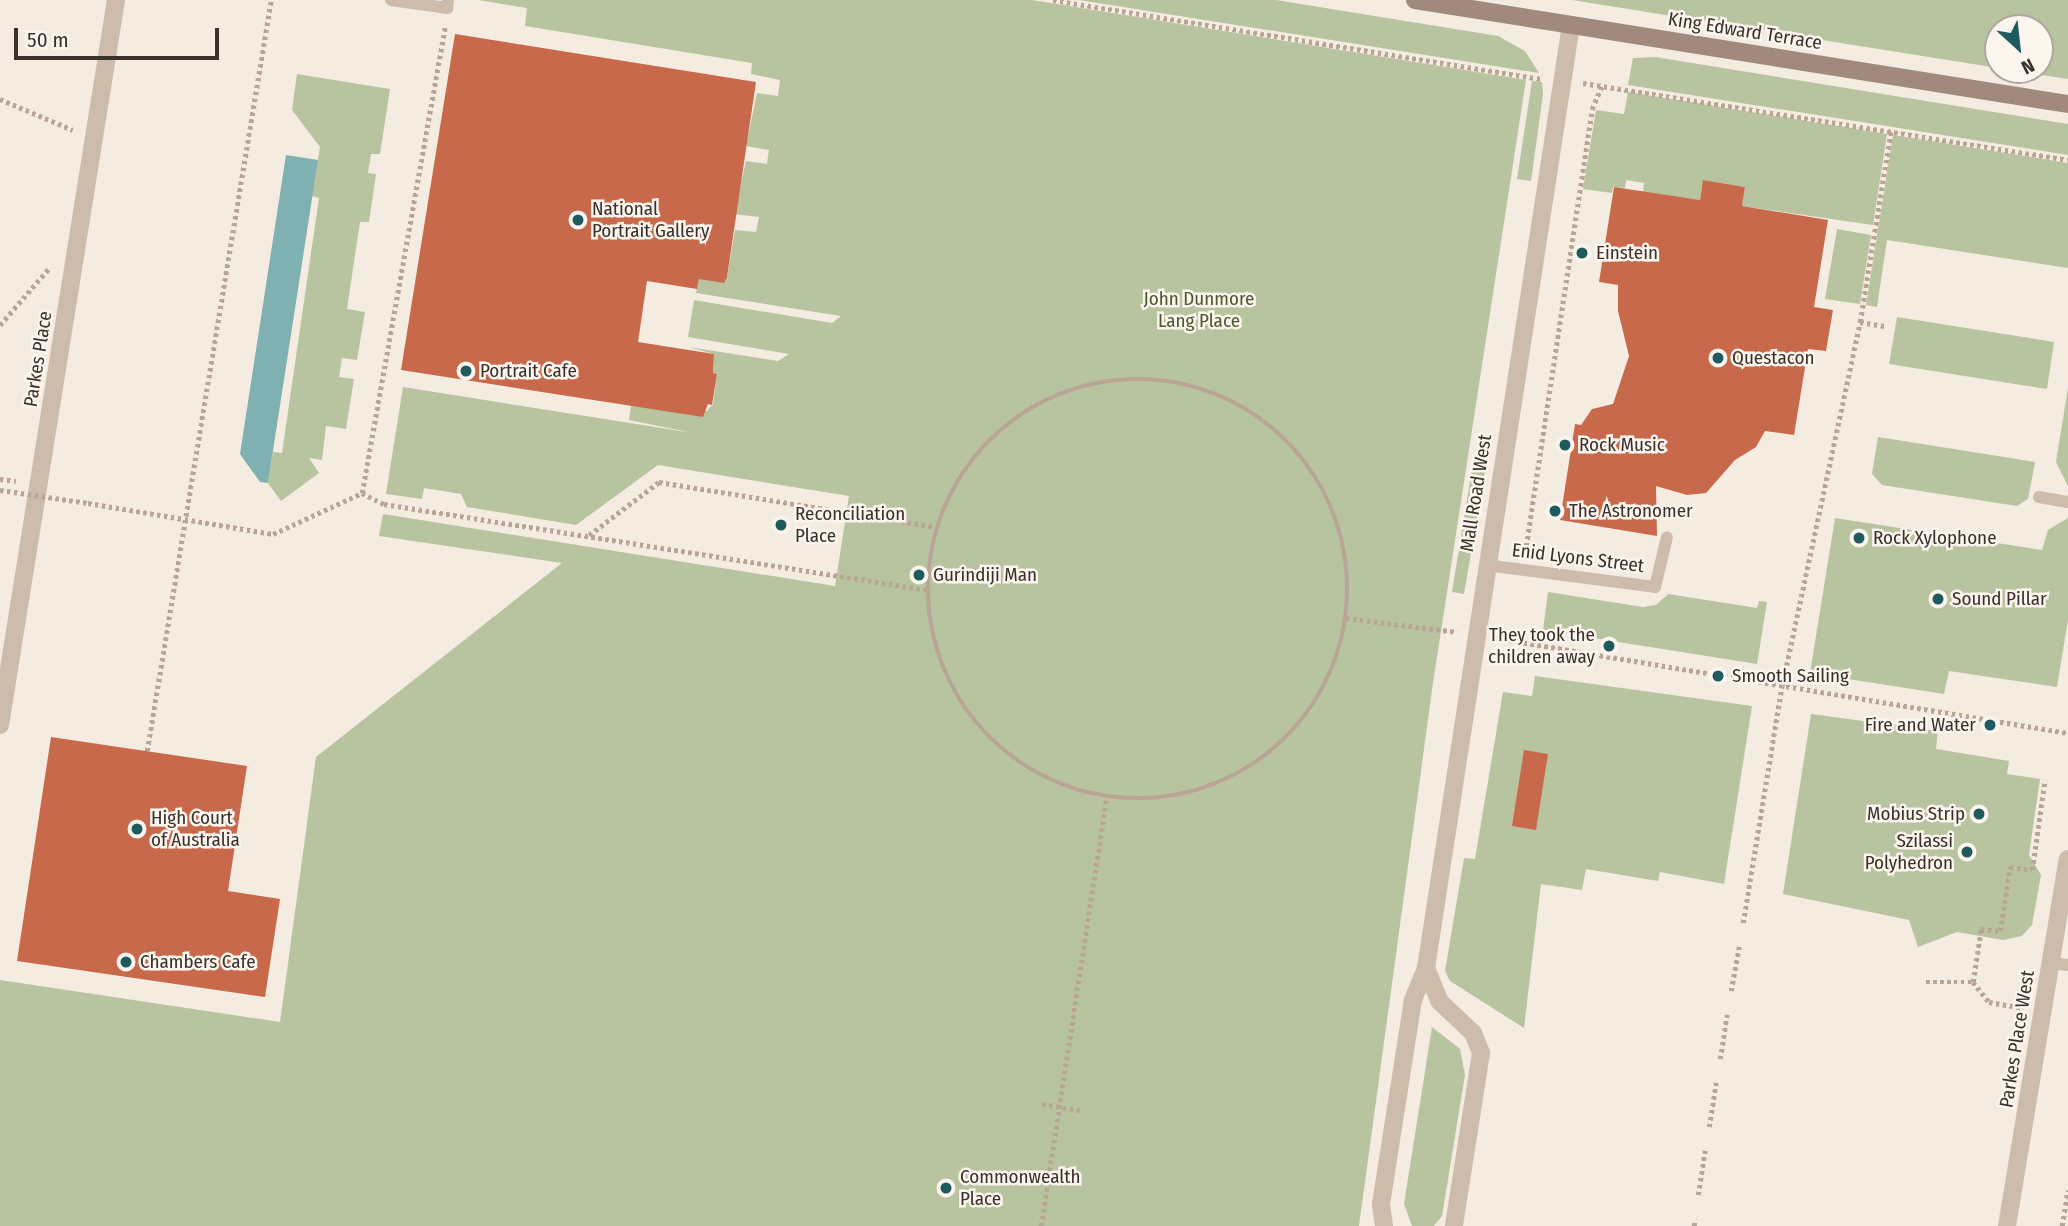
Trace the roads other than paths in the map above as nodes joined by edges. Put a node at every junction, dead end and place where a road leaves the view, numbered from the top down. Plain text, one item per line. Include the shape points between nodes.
1 (116, 0) edge
2 (391, 0) edge
3 (448, 0) edge
4 (1415, 0) edge
5 (1572, 25) junction
6 (2068, 104) edge
7 (2039, 497) dead end
8 (2068, 502) edge
9 (1667, 537) dead end
10 (1486, 565) junction
11 (0, 725) edge
12 (2068, 859) edge
13 (2059, 964) edge
14 (1426, 968) junction
15 (1384, 1226) edge
16 (1454, 1226) edge
17 (2007, 1226) edge

1 - 11 street, Parkes Place
2 - 3 lane via 447,8
4 - 5 main road, King Edward Terrace
5 - 6 main road, King Edward Terrace
5 - 10 street, Mall Road West
7 - 8 lane
9 - 10 lane, Enid Lyons Street via 1655,587
10 - 14 street, Mall Road West
12 - 13 street, Parkes Place West
13 - 17 street, Parkes Place West
14 - 15 street, Mall Road West via 1411,1014 1381,1204
14 - 16 street via 1439,1002 1473,1033 1481,1053

